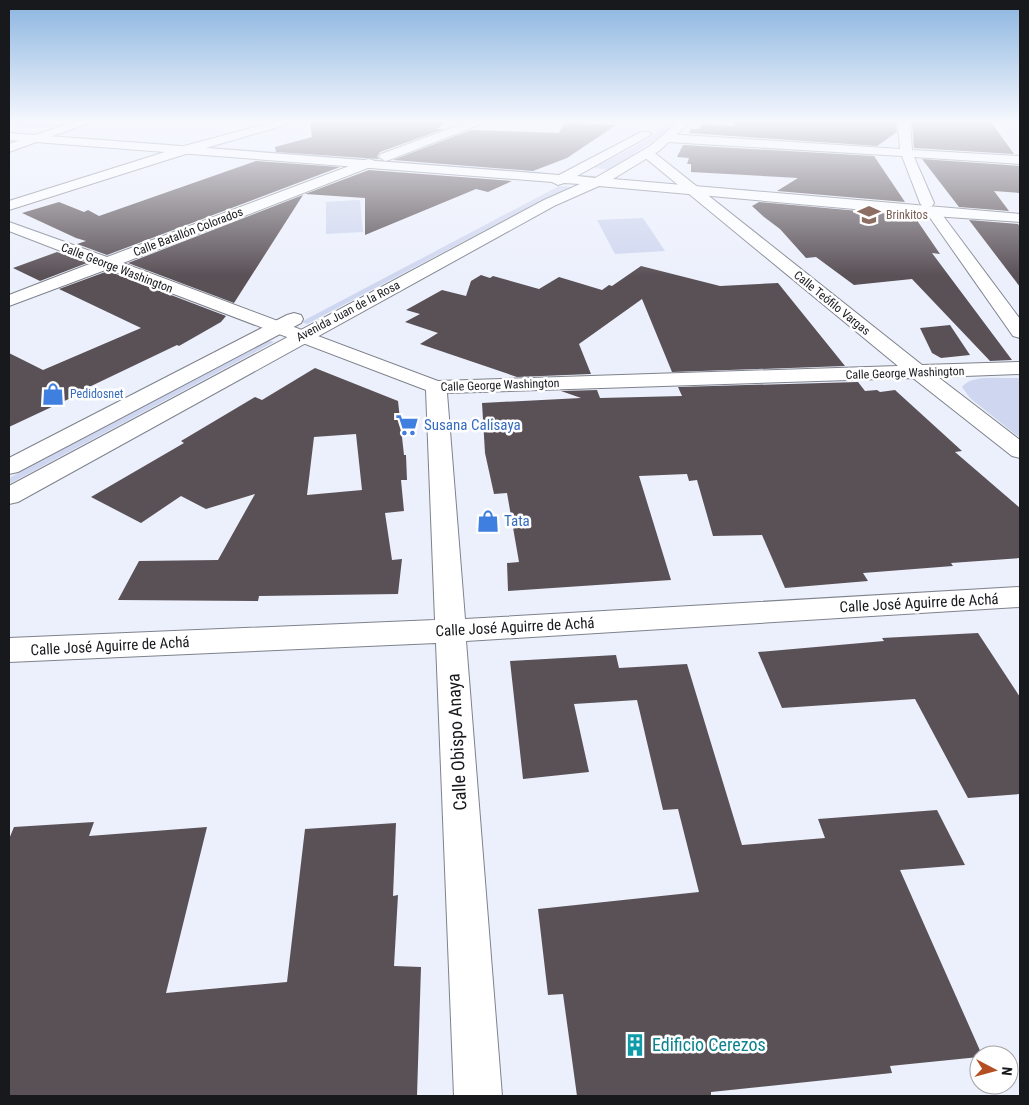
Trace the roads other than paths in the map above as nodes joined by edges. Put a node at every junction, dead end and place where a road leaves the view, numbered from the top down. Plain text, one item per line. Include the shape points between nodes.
1 (111, 174) edge
2 (343, 174) edge
3 (491, 174) edge
4 (571, 174) edge
5 (594, 174) edge
6 (672, 174) edge
7 (915, 174) edge
8 (613, 175) junction
9 (561, 179) junction
10 (598, 182) junction
11 (686, 185) junction
12 (759, 196) junction
13 (549, 203) junction
14 (9, 206) edge
15 (930, 208) junction
16 (1020, 209) edge
17 (721, 212) junction
18 (1020, 218) edge
19 (9, 226) edge
20 (105, 264) junction
21 (397, 265) dead end
22 (9, 302) edge
23 (310, 310) dead end
24 (276, 328) junction
25 (1020, 332) edge
26 (300, 337) junction
27 (1020, 368) edge
28 (919, 372) junction
29 (436, 387) junction
30 (1020, 451) edge
31 (9, 467) edge
32 (9, 496) edge
33 (1020, 597) edge
34 (451, 631) junction
35 (9, 650) edge
36 (478, 1096) edge

1 - 14 street
2 - 20 street, Calle Batallón Colorados
3 - 9 street
4 - 9 street, Avenida Juan de la Rosa
5 - 8 street
6 - 11 street, Calle Teófilo Vargas
7 - 15 street
8 - 10 street, Avenida Juan de la Rosa
8 - 11 street
9 - 10 street
9 - 21 street, Avenida Juan de la Rosa
10 - 11 street
10 - 13 street, Avenida Juan de la Rosa
11 - 12 street
11 - 15 street
11 - 17 street, Calle Teófilo Vargas
12 - 15 street
12 - 17 street via 729,201 720,208
13 - 17 street via 586,194 634,192 678,197
13 - 26 street, Avenida Juan de la Rosa
15 - 16 street
15 - 18 street
15 - 25 street
17 - 28 street, Calle Teófilo Vargas
19 - 20 street, Calle George Washington
20 - 22 street, Calle Batallón Colorados
20 - 24 street, Calle George Washington
23 - 24 street, Avenida Juan de la Rosa
24 - 26 street, Calle George Washington
24 - 31 street, Avenida Juan de la Rosa
26 - 29 street, Calle George Washington
26 - 32 street, Avenida Juan de la Rosa
27 - 28 street, Calle George Washington
28 - 29 street, Calle George Washington
28 - 30 street, Calle Teófilo Vargas
29 - 34 street, Calle Obispo Anaya
33 - 34 street, Calle José Aguirre de Achá
34 - 35 street, Calle José Aguirre de Achá
34 - 36 street, Calle Obispo Anaya

